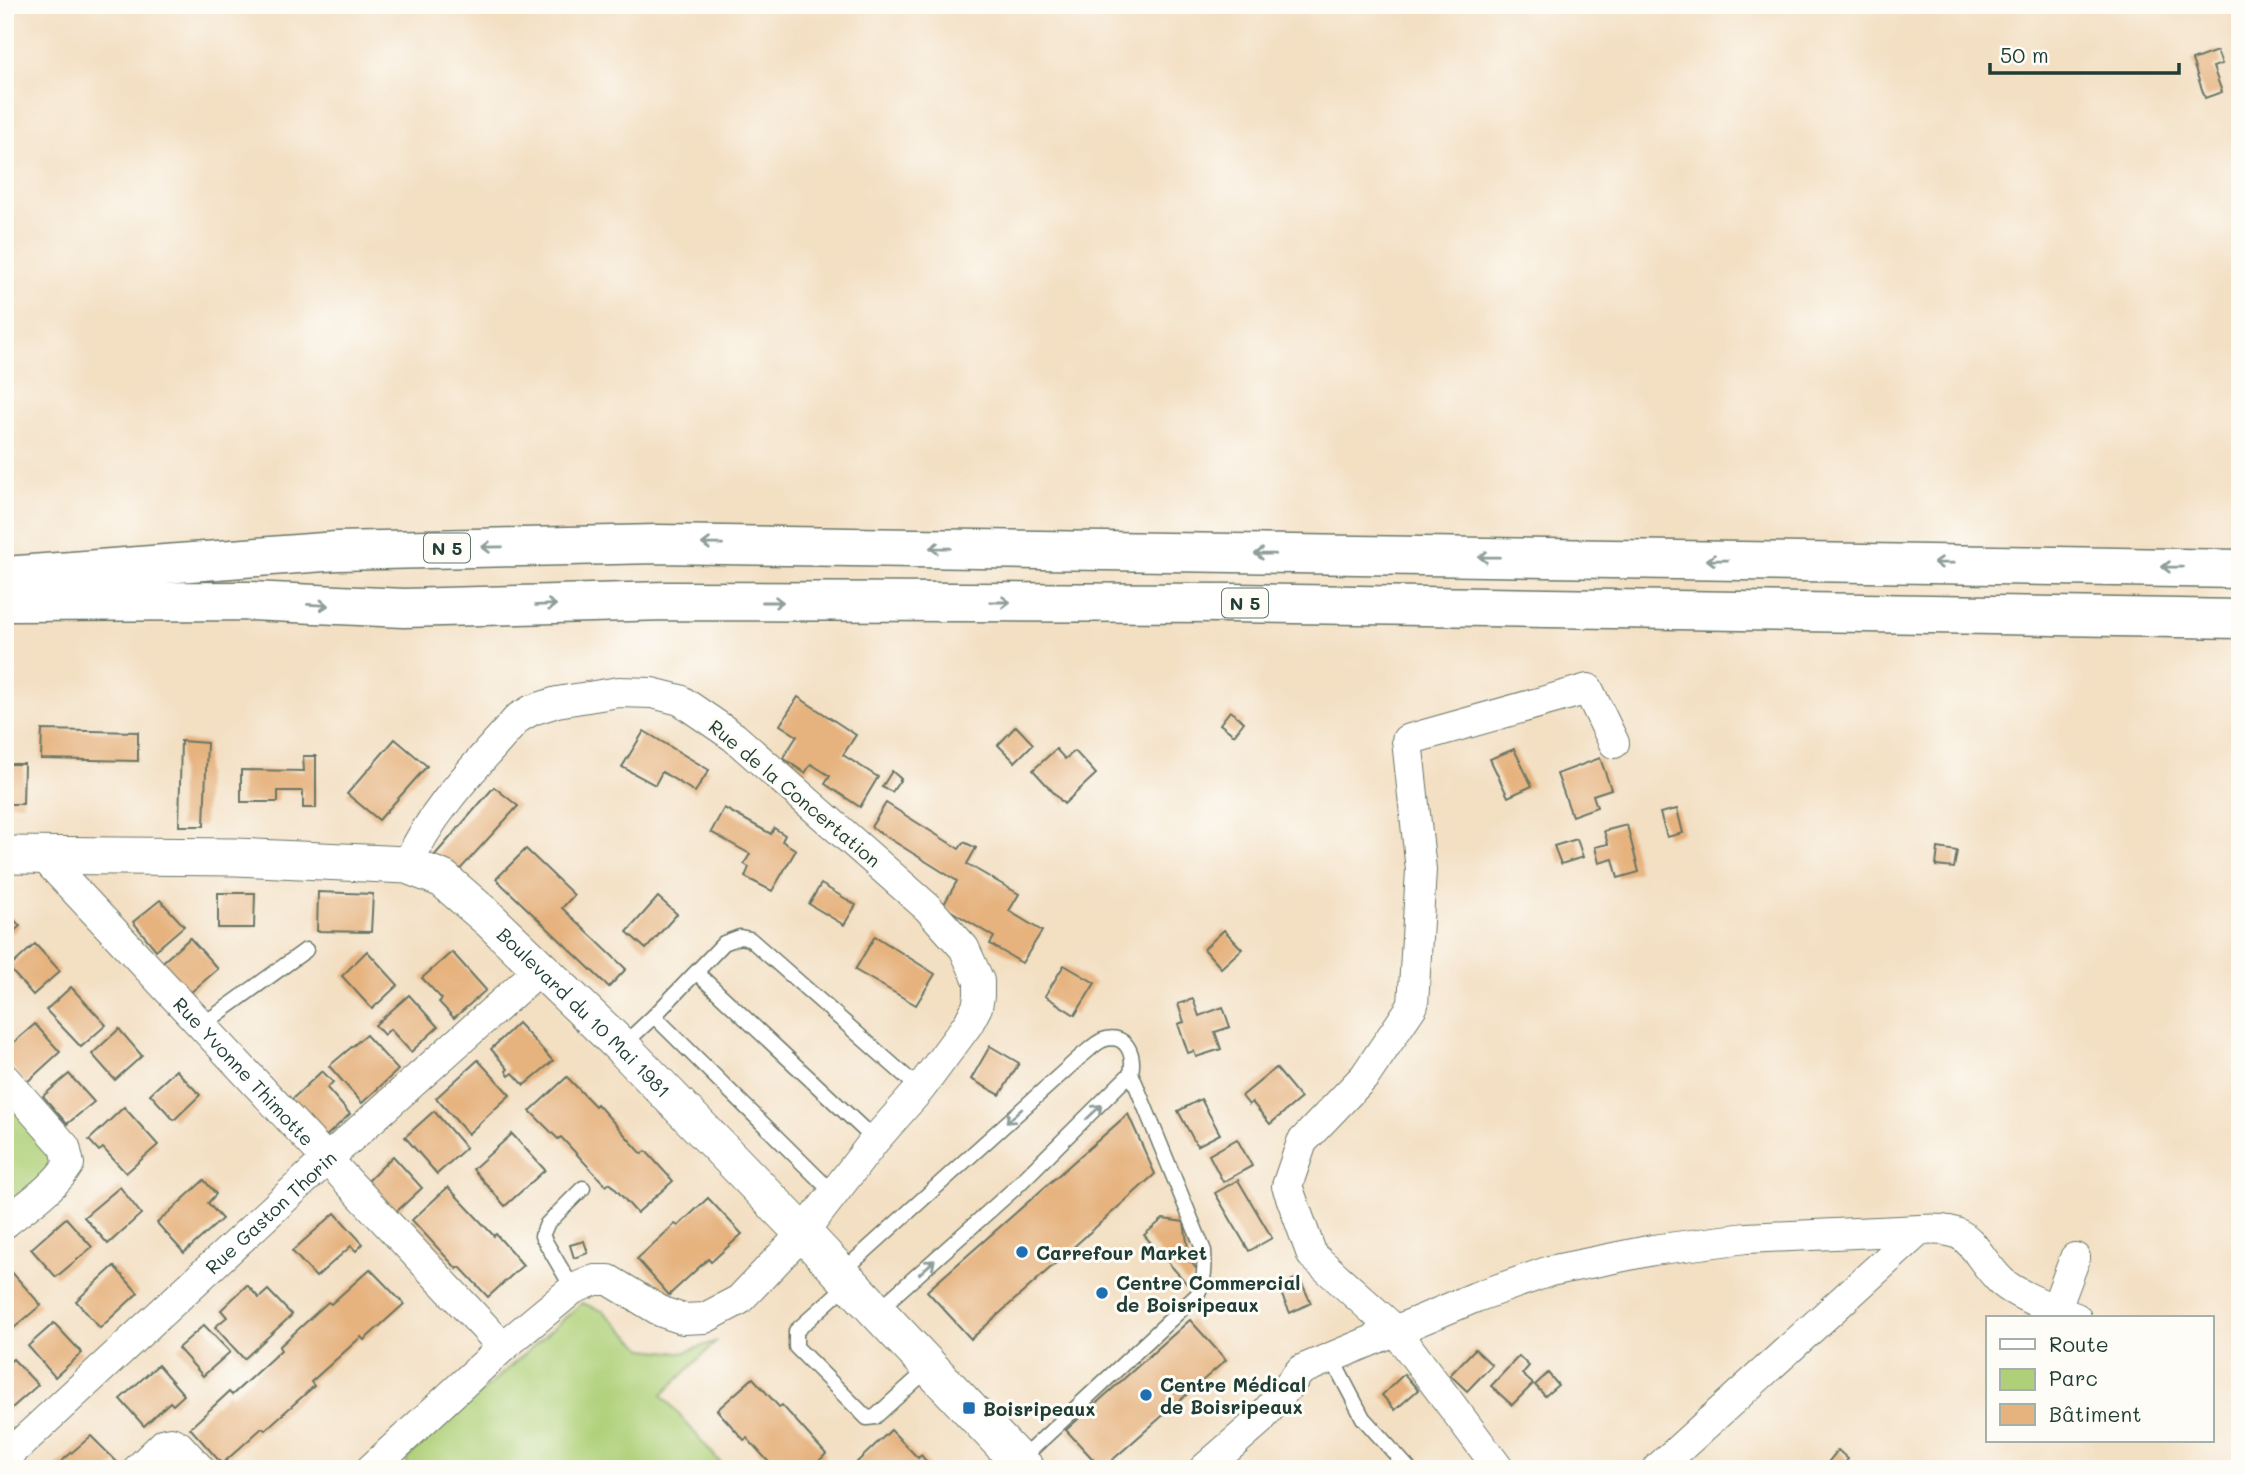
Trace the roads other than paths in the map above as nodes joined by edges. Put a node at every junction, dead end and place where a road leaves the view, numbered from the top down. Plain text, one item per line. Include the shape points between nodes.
1 (5, 554) edge
2 (236, 558) junction
3 (2240, 569) edge
4 (5, 576) edge
5 (250, 601) junction
6 (5, 602) edge
7 (2240, 619) edge
8 (5, 623) edge
9 (1614, 743) dead end
10 (5, 855) edge
11 (42, 855) junction
12 (407, 865) junction
13 (306, 950) dead end
14 (540, 969) junction
15 (697, 973) junction
16 (654, 1016) junction
17 (201, 1026) junction
18 (621, 1047) junction
19 (1131, 1073) junction
20 (5, 1079) edge
21 (926, 1082) junction
22 (875, 1140) junction
23 (326, 1160) junction
24 (583, 1188) dead end
25 (833, 1194) junction
26 (5, 1223) edge
27 (1920, 1230) junction
28 (803, 1233) junction
29 (2075, 1258) dead end
30 (845, 1278) junction
31 (573, 1289) junction
32 (876, 1312) junction
33 (2066, 1314) edge
34 (1395, 1330) junction
35 (503, 1347) junction
36 (1331, 1357) junction
37 (930, 1367) junction
38 (5, 1458) edge
39 (383, 1464) edge
40 (1023, 1465) edge
41 (138, 1469) edge
42 (200, 1469) edge
43 (1204, 1469) edge
44 (1409, 1469) edge
45 (1499, 1469) edge
46 (1657, 1469) edge

1 - 2 highway
3 -> 2 highway, N 5 via 658,544 337,551
2 - 4 highway, N 5
5 - 6 highway, N 5
5 -> 7 highway, N 5 via 404,608 666,601 1232,603
5 - 8 highway
9 - 34 street via 1588,689 1408,740 1421,870 1413,1005 1365,1076 1302,1142 1287,1186 1312,1255
10 - 11 street, Boulevard du 10 Mai 1981
11 - 12 street, Boulevard du 10 Mai 1981
11 - 17 street, Rue Yvonne Thimotte
12 - 14 street, Boulevard du 10 Mai 1981 via 443,879
12 - 21 street, Rue de la Concertation via 439,808 518,718 532,709 619,692 680,700 734,737 928,908 964,948 979,981 977,1007
13 - 17 lane
14 - 18 street, Boulevard du 10 Mai 1981
14 - 23 street, Rue Gaston Thorin
15 - 16 lane
15 - 21 lane via 724,943 750,939
15 - 22 lane
16 - 18 lane
16 - 25 lane
17 - 23 street, Rue Yvonne Thimotte
18 - 28 street, Boulevard du 10 Mai 1981
19 -> 30 lane via 1130,1051 1122,1040 1101,1040
32 -> 19 lane via 1014,1189
19 - 40 lane via 1204,1251 1203,1283 1197,1295
20 - 26 street via 65,1147 69,1164
21 - 22 street, Rue de la Concertation
22 - 25 street, Rue de la Concertation
23 - 35 street, Rue Yvonne Thimotte
23 - 38 street, Rue Gaston Thorin
24 - 31 lane via 547,1224 542,1236
25 - 28 street, Rue de la Concertation
27 - 33 street via 1954,1231 1968,1240 2003,1283
27 - 34 street via 1746,1238 1653,1250 1550,1271
27 - 46 street
28 - 30 street, Boulevard du 10 Mai 1981
28 - 31 street, Rue de la Concertation via 739,1300 705,1318 684,1319 662,1312 609,1280
29 - 33 street
30 - 32 street, Boulevard du 10 Mai 1981
30 - 37 lane via 796,1331 796,1347 863,1416 871,1418
31 - 35 street
32 - 37 street, Boulevard du 10 Mai 1981
34 - 36 street
34 - 45 street
35 - 39 street
36 - 43 street via 1301,1370 1259,1421
36 - 44 lane via 1363,1418
37 - 40 street, Boulevard du 10 Mai 1981
41 - 42 street via 165,1443 172,1442

